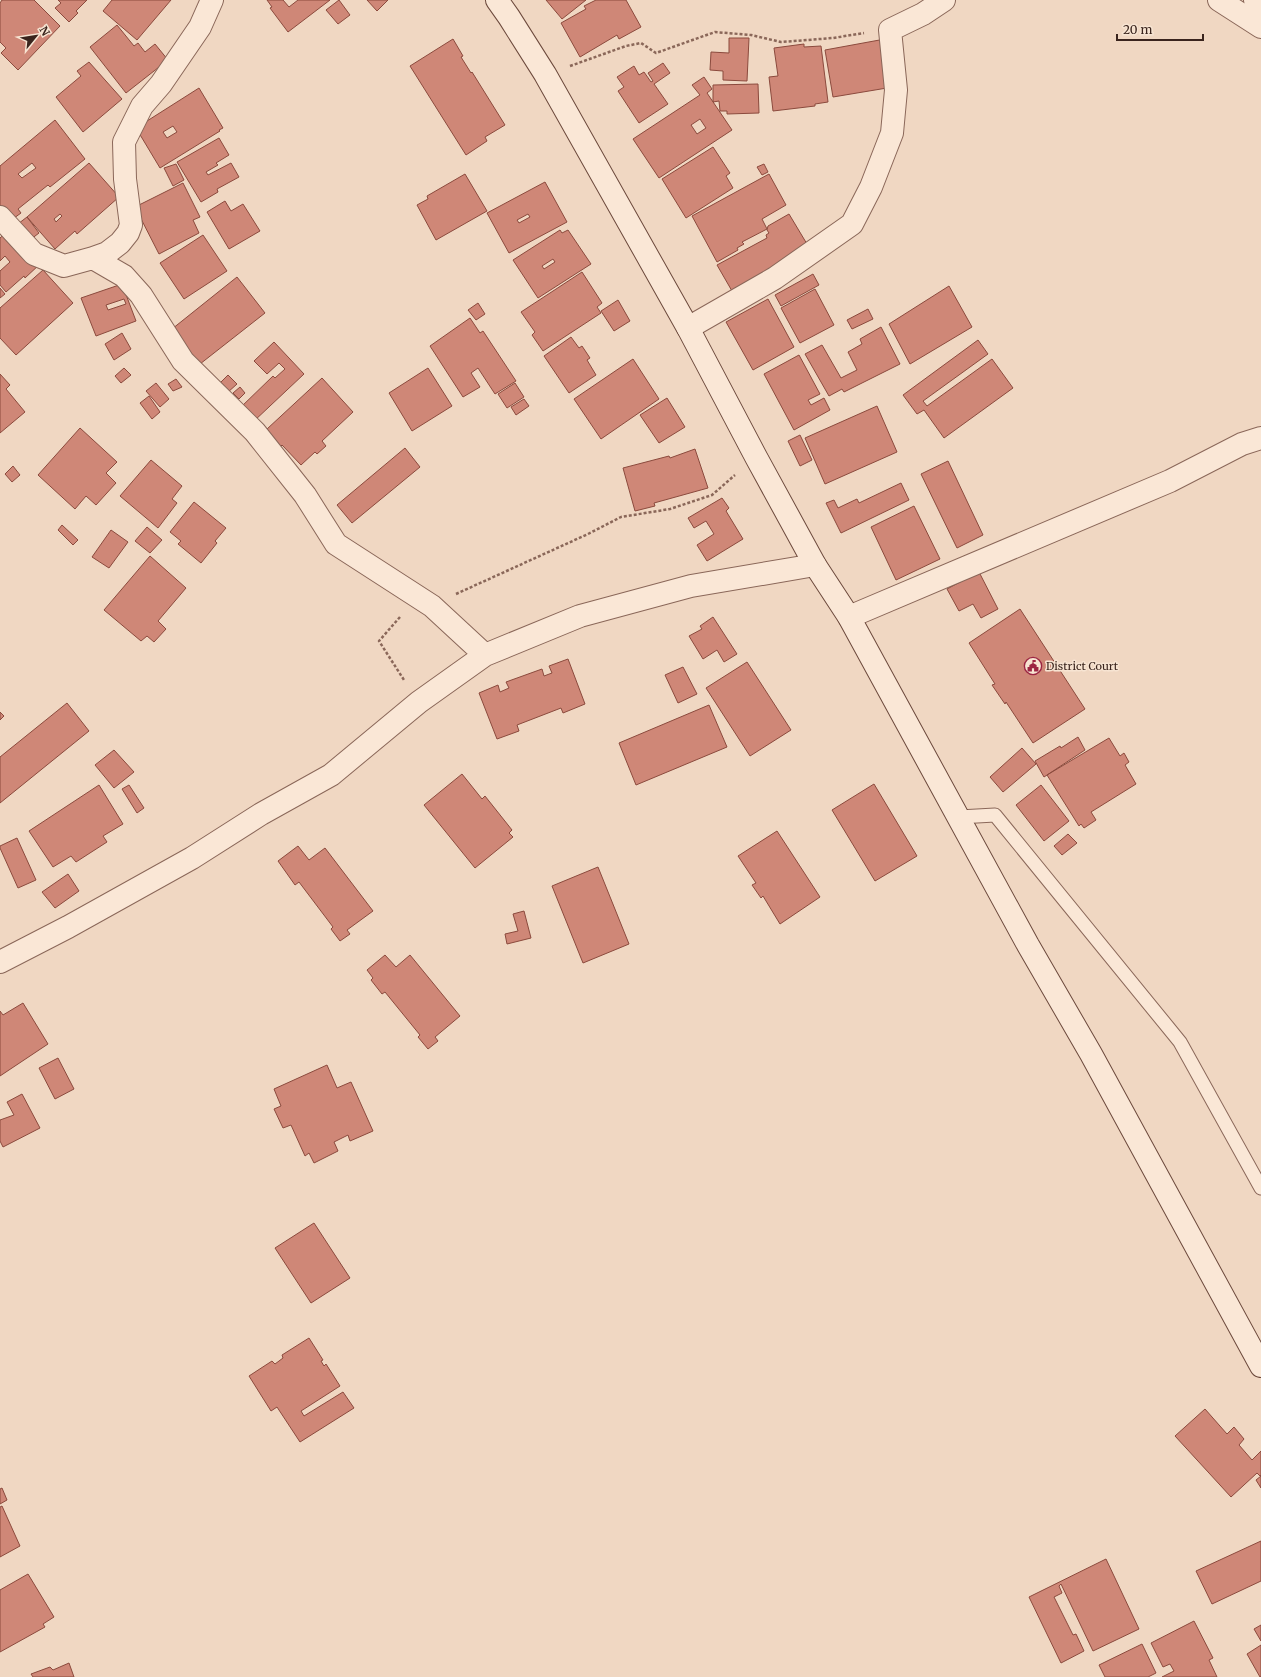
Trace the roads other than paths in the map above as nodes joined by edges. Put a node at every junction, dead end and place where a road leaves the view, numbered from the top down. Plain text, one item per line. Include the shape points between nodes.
1 (212, 0) edge
2 (497, 0) edge
3 (944, 0) edge
4 (1219, 0) edge
5 (1255, 0) edge
6 (1261, 14) edge
7 (1261, 27) edge
8 (0, 217) edge
9 (92, 258) junction
10 (688, 328) junction
11 (1261, 438) edge
12 (815, 565) junction
13 (850, 617) junction
14 (485, 655) junction
15 (959, 817) junction
16 (0, 962) edge
17 (1261, 1188) edge
18 (1256, 1347) edge
19 (1261, 1366) edge

1 - 9 street via 200,27 161,84 142,106 124,142 125,179 131,225 128,234 108,252
2 - 10 street via 545,74
3 - 10 street via 923,14 890,30 896,90 892,133 871,187 852,224 775,278
4 - 7 street
5 - 6 street
8 - 9 street via 34,254 64,266
9 - 14 street via 124,276 141,295 183,361 255,432 306,495 336,544 432,606
10 - 12 street
11 - 13 street via 1242,444 1170,481
12 - 13 street
12 - 14 street via 691,586 580,616
13 - 15 street
14 - 16 street via 419,702 331,776 261,814 192,858
15 - 17 lane via 995,815 1180,1042
15 - 18 street via 1028,945
18 - 19 street

